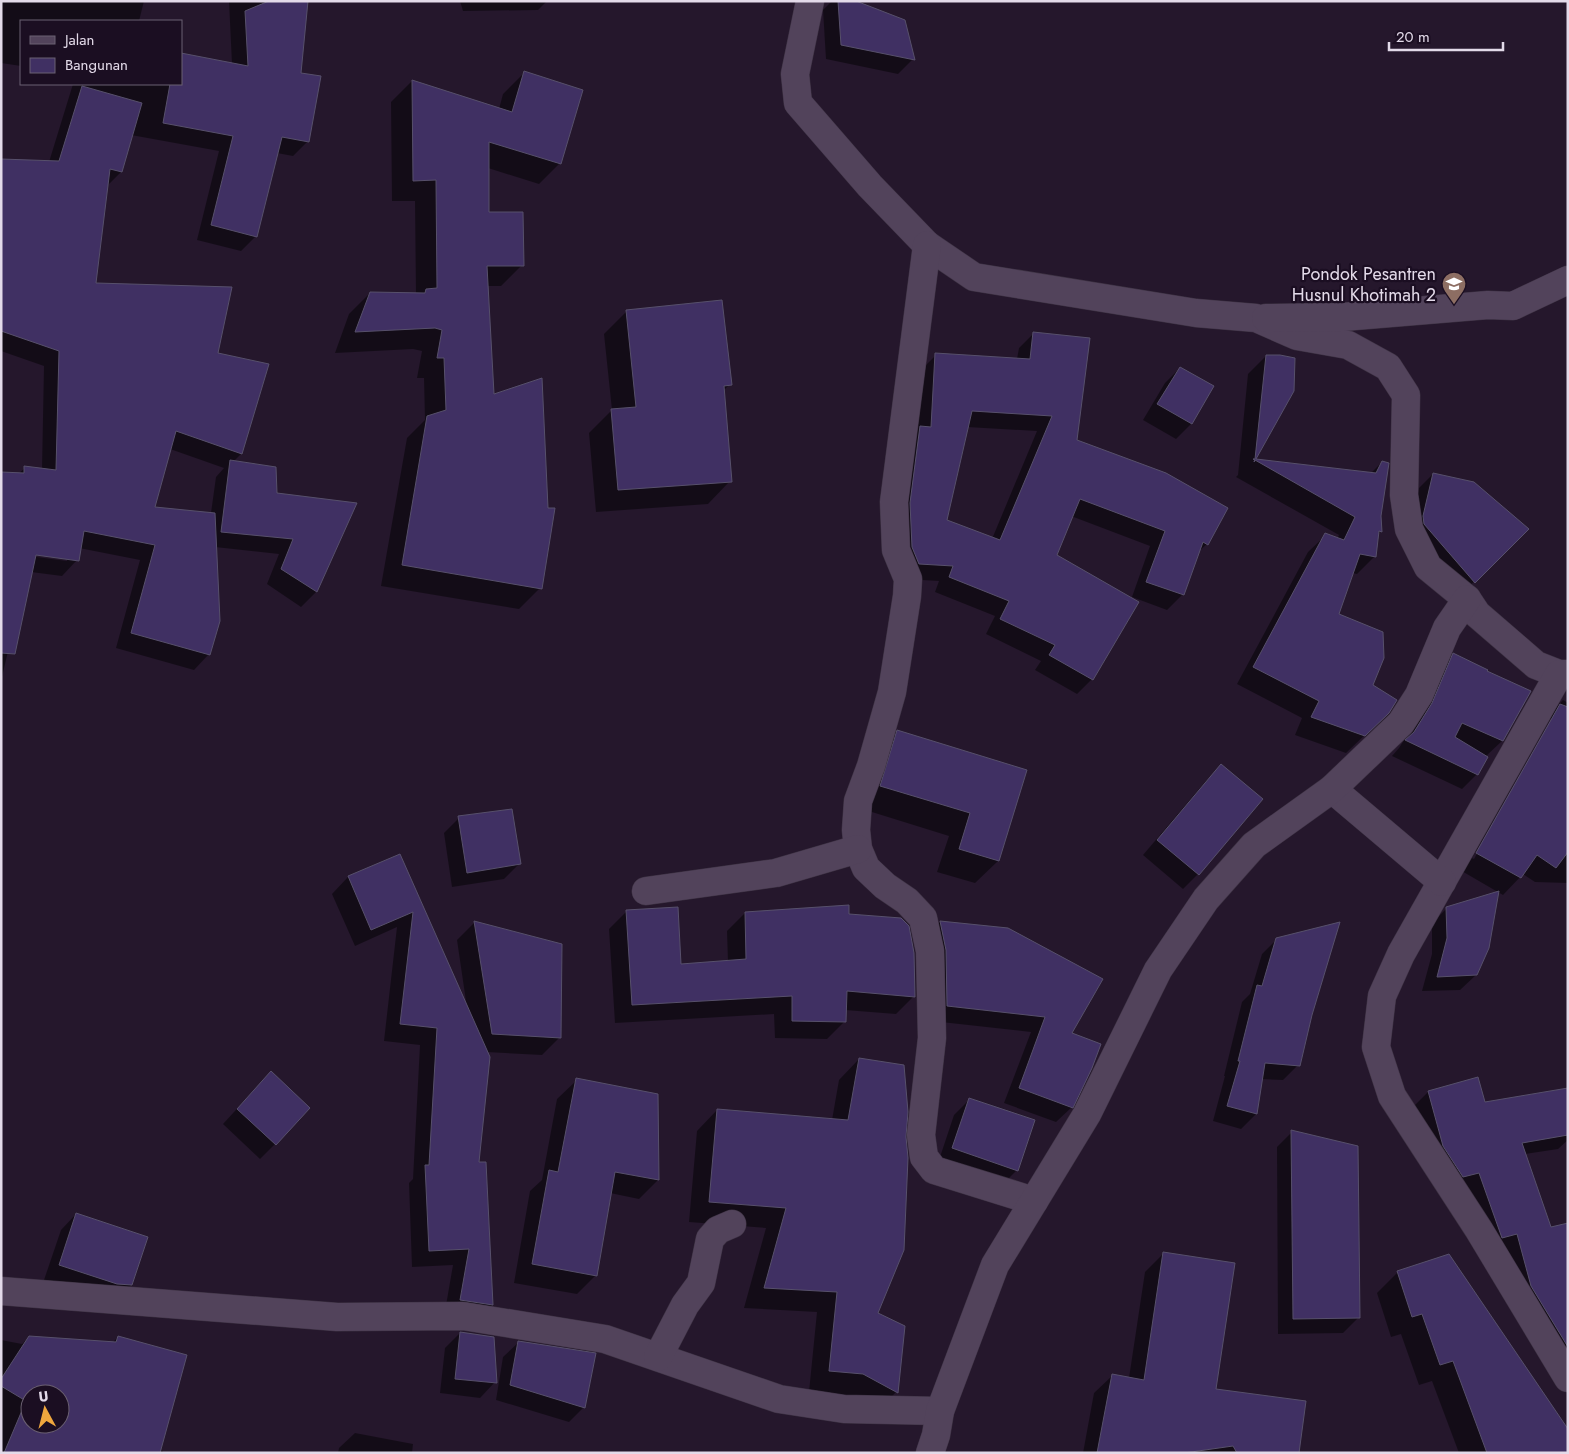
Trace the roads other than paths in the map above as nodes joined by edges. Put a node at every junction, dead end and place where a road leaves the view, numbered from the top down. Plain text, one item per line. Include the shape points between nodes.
1 (810, 1) edge
2 (927, 245) junction
3 (1568, 280) edge
4 (1256, 318) junction
5 (1467, 599) junction
6 (1563, 674) edge
7 (1332, 789) junction
8 (858, 850) junction
9 (1442, 882) junction
10 (646, 891) dead end
11 (1034, 1201) junction
12 (732, 1224) dead end
13 (1, 1291) edge
14 (658, 1357) junction
15 (1568, 1378) edge
16 (940, 1411) junction
17 (930, 1453) edge

1 - 2 street via 796,74 798,103 870,186
2 - 4 street via 974,277 1196,313
2 - 8 street via 894,502 896,550 908,579 907,596 892,692 858,801
3 - 4 street via 1513,306 1488,305 1343,317
4 - 5 street via 1297,336 1348,345 1388,367 1406,395 1404,495 1409,529 1428,567
5 - 6 street via 1477,614 1536,665
5 - 7 street via 1447,628 1418,695 1401,723
6 - 9 street
7 - 9 street
7 - 11 street via 1254,846 1206,899 1158,970 1087,1114
8 - 10 street via 776,873
8 - 11 street via 866,868 923,918 930,951 932,1038 921,1135 924,1157 934,1170
9 - 15 street via 1401,954 1382,996 1376,1047 1392,1096
11 - 16 street via 995,1265
12 - 14 street via 718,1230 710,1239 701,1284 685,1304
13 - 14 street via 338,1317 464,1316 605,1338
14 - 16 street via 779,1399 844,1409
16 - 17 street

